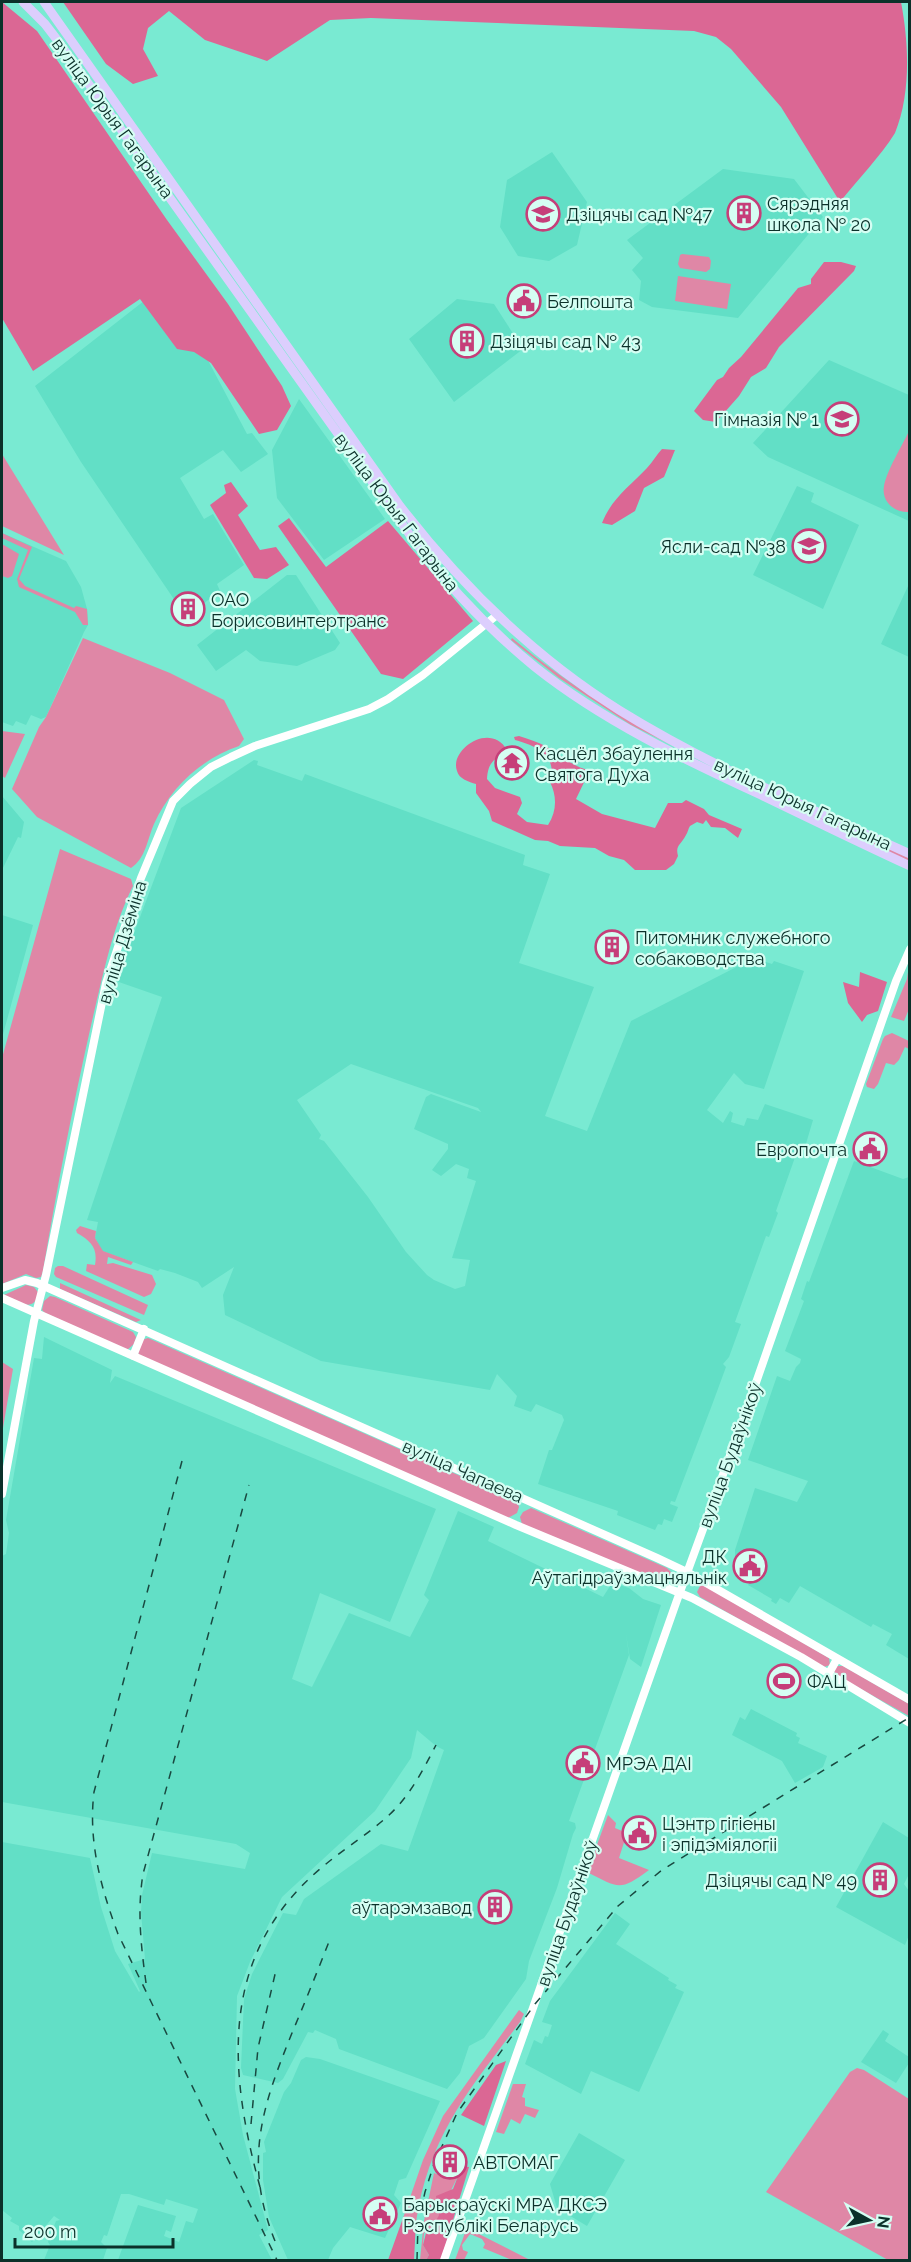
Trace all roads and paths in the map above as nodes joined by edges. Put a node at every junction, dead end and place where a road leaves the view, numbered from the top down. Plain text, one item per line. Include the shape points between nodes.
1 (23, 2) edge
2 (44, 2) edge
3 (496, 615) junction
4 (488, 623) junction
5 (909, 854) edge
6 (909, 866) edge
7 (909, 952) edge
8 (44, 1286) junction
9 (2, 1288) edge
10 (2, 1298) edge
11 (37, 1314) junction
12 (144, 1329) junction
13 (133, 1356) junction
14 (2, 1494) edge
15 (687, 1572) junction
16 (680, 1593) junction
17 (837, 1659) junction
18 (828, 1675) junction
19 (909, 1700) edge
20 (909, 1723) edge
21 (444, 2260) edge

1 - 4 main road, вуліца Юрыя Гагарына via 58,41 416,542
2 - 3 main road, вуліца Юрыя Гагарына via 400,506 459,578
3 - 4 main road, вуліца Дзёміна
3 - 5 main road, вуліца Юрыя Гагарына via 564,672 621,711 736,773
4 - 6 main road, вуліца Юрыя Гагарына via 558,684 641,735
4 - 8 main road, вуліца Дзёміна via 388,699 231,757 211,767 173,801 141,878 106,983
7 - 15 main road, вуліца Будаўнікоў
8 - 9 main road, вуліца Чапаева via 25,1280
8 - 11 main road, вуліца Дзёміна
8 - 12 main road, вуліца Чапаева
10 - 11 main road, вуліца Чапаева
11 - 13 main road, вуліца Чапаева
11 - 14 main road, вуліца Дзёміна
12 - 13 main road
12 - 15 main road, вуліца Чапаева
13 - 16 main road, вуліца Чапаева
15 - 16 main road, вуліца Будаўнікоў
15 - 17 main road, вуліца Чапаева
16 - 18 main road, вуліца Чапаева
16 - 21 main road, вуліца Будаўнікоў
17 - 18 main road
17 - 19 main road, вуліца Чапаева
18 - 20 main road, вуліца Чапаева

